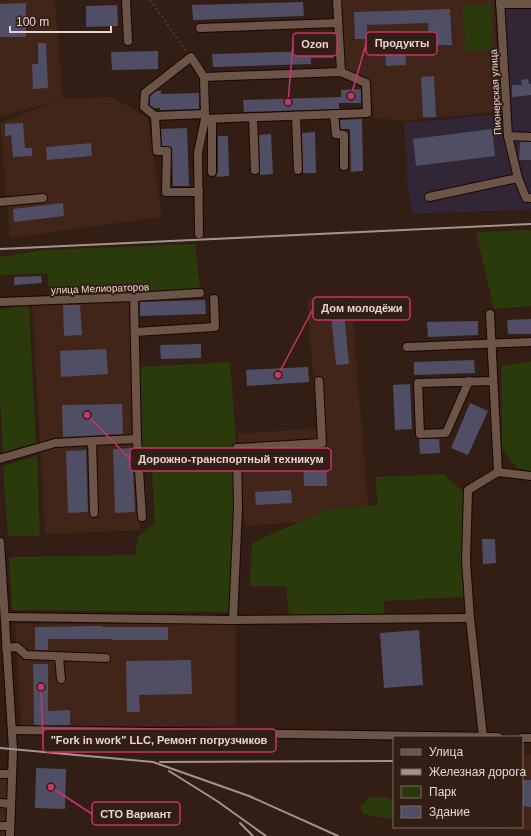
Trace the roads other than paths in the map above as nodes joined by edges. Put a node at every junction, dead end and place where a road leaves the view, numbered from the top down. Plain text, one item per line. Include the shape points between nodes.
1 (126, 0) edge
2 (337, 0) edge
3 (500, 2) edge
4 (531, 4) edge
5 (338, 23) junction
6 (200, 28) dead end
7 (128, 41) dead end
8 (341, 72) junction
9 (204, 78) junction
10 (334, 114) junction
11 (155, 116) junction
12 (296, 116) junction
13 (207, 117) junction
14 (253, 117) junction
15 (508, 136) junction
16 (531, 137) edge
17 (344, 166) dead end
18 (254, 170) dead end
19 (298, 170) dead end
20 (212, 172) dead end
21 (518, 178) junction
22 (199, 192) junction
23 (429, 197) dead end
24 (43, 198) dead end
25 (531, 198) edge
26 (0, 202) edge
27 (199, 234) dead end
28 (200, 293) dead end
29 (134, 297) junction
30 (214, 299) dead end
31 (0, 302) edge
32 (490, 314) dead end
33 (135, 332) junction
34 (531, 342) edge
35 (491, 343) junction
36 (407, 347) dead end
37 (319, 381) dead end
38 (469, 381) junction
39 (493, 381) junction
40 (137, 439) junction
41 (92, 441) junction
42 (0, 459) edge
43 (498, 472) junction
44 (531, 476) edge
45 (94, 513) dead end
46 (142, 517) dead end
47 (0, 542) edge
48 (2, 597) edge
49 (5, 617) junction
50 (470, 618) junction
51 (233, 620) junction
52 (6, 648) junction
53 (60, 656) junction
54 (106, 658) dead end
55 (60, 679) dead end
56 (12, 730) junction
57 (416, 736) edge
58 (483, 736) edge
59 (0, 774) edge
60 (12, 774) junction
61 (0, 803) edge
62 (11, 804) junction
63 (0, 826) edge
64 (10, 826) junction
65 (10, 836) edge

1 - 7 street
2 - 5 street
3 - 4 street
3 - 15 street, Пионерская улица
5 - 6 street
5 - 8 street
8 - 9 street
8 - 10 street via 366,83 367,113
9 - 11 street via 191,57 145,93 144,107
9 - 13 street
10 - 12 street
10 - 17 street via 336,134 344,135
11 - 13 street
11 - 22 street via 157,151 167,151 166,192
12 - 14 street
12 - 19 street
13 - 14 street
13 - 20 street
13 - 22 street via 198,153
14 - 18 street
15 - 16 street
15 - 21 street, Пионерская улица
21 - 23 street
21 - 25 street, Пионерская улица via 526,198
22 - 27 street
24 - 26 street
28 - 29 street, улица Мелиораторов
29 - 31 street, улица Мелиораторов
29 - 33 street
30 - 33 street via 215,327
32 - 35 street
33 - 40 street
34 - 35 street
35 - 36 street
35 - 39 street
37 - 51 street via 322,443 237,448 238,508
38 - 38 street via 446,432 420,434 418,383
38 - 39 street
39 - 43 street
40 - 41 street
40 - 46 street
41 - 42 street via 55,443
41 - 45 street
43 - 44 street
43 - 50 street via 468,490 466,561
47 - 48 street
48 - 49 street
49 - 51 street
49 - 52 street
50 - 51 street
50 - 58 street
52 - 53 street via 17,647 26,655
52 - 56 street
53 - 54 street
53 - 55 street
56 - 57 street
56 - 60 street
59 - 60 street
60 - 62 street
61 - 62 street
62 - 64 street
63 - 64 street
64 - 65 street

